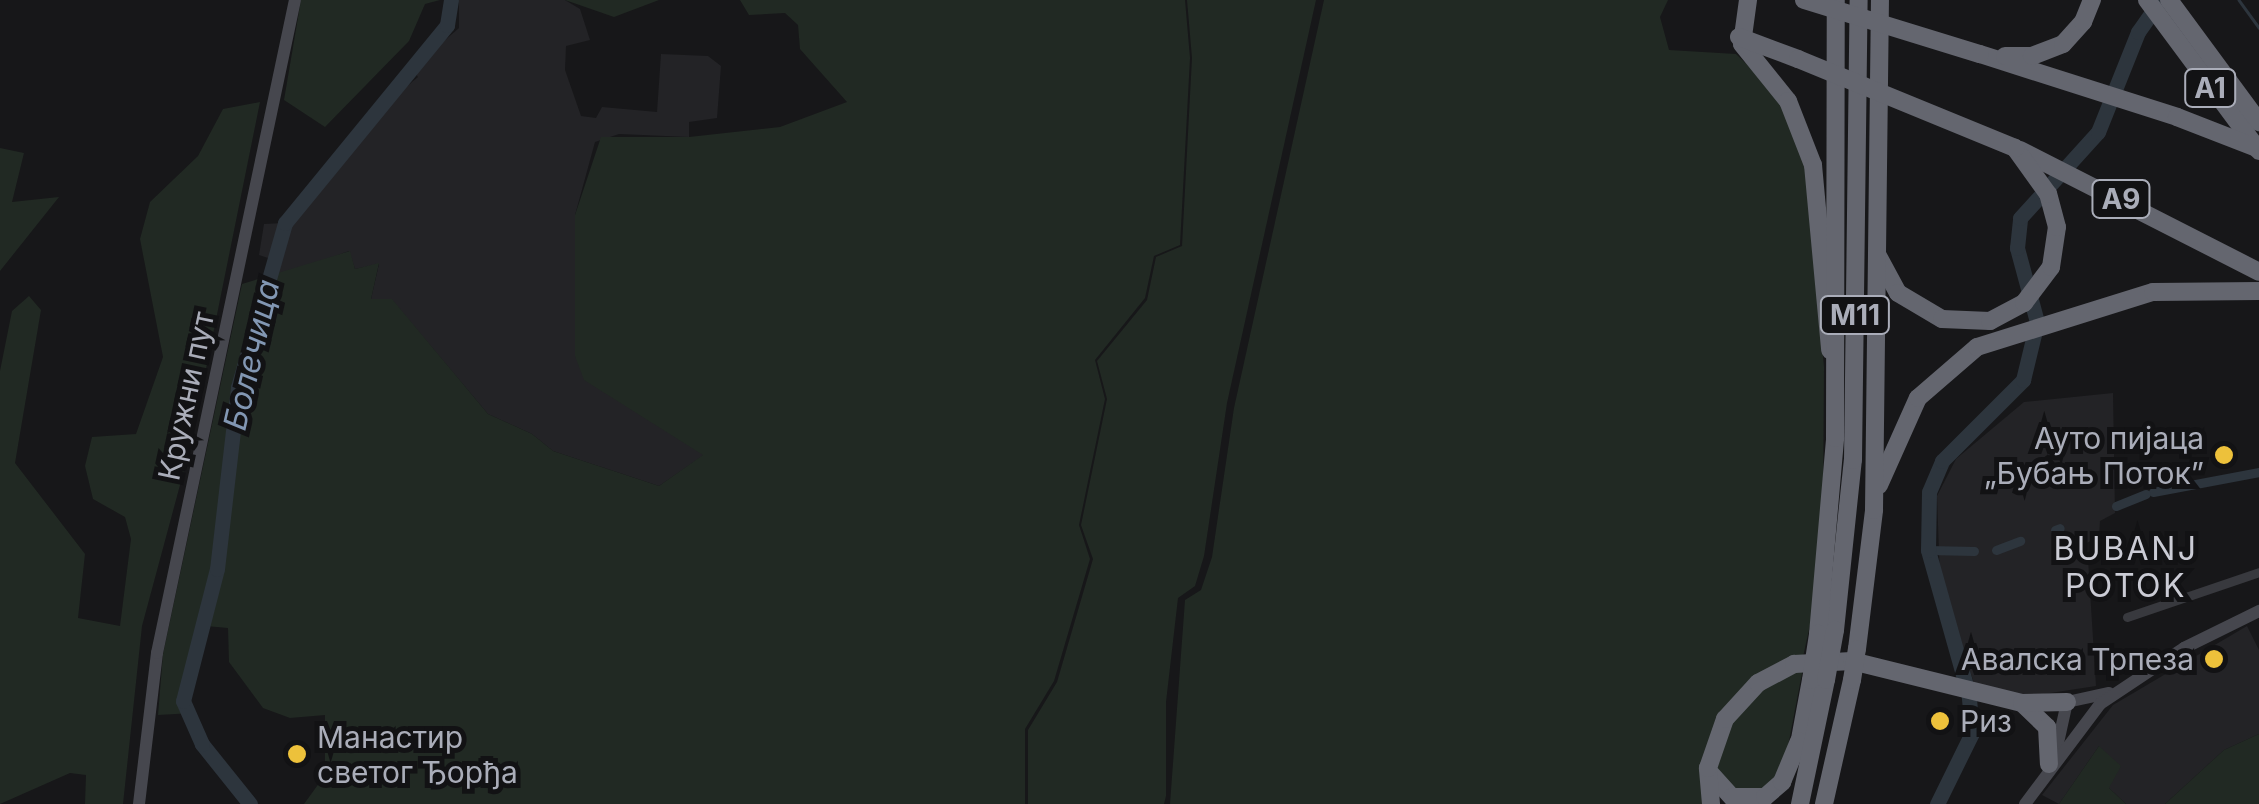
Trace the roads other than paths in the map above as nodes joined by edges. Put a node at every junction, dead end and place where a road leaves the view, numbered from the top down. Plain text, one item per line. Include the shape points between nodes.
1 (294, 0) edge
2 (1748, 0) edge
3 (1804, 0) edge
4 (1836, 0) edge
5 (1860, 0) edge
6 (1880, 0) edge
7 (2092, 0) edge
8 (2148, 0) edge
9 (2170, 12) edge
10 (1740, 36) junction
11 (1980, 54) junction
12 (2259, 122) edge
13 (2015, 148) junction
14 (2259, 150) edge
15 (1875, 235) junction
16 (2259, 272) edge
17 (2259, 291) edge
18 (1836, 370) junction
19 (1874, 510) junction
20 (2259, 572) edge
21 (2259, 610) edge
22 (2126, 618) dead end
23 (1826, 632) junction
24 (1818, 680) junction
25 (2117, 690) junction
26 (2068, 702) junction
27 (2022, 703) junction
28 (2070, 740) junction
29 (1800, 742) junction
30 (1710, 759) junction
31 (2045, 772) junction
32 (139, 804) edge
33 (1711, 804) edge
34 (1785, 804) edge
35 (1800, 804) edge
36 (1824, 804) edge
37 (2025, 804) edge

1 - 32 main road, Кружни пут via 157,653
2 - 10 highway
3 - 11 highway, bridge
4 - 18 highway, M11
5 - 23 highway, M11 via 1853,460
6 - 15 highway
7 - 11 highway via 2077,30 2052,48 2022,57
8 - 9 highway, A1
9 - 12 highway, A1
9 - 14 highway, A1
10 - 13 highway, A9, bridge
10 - 18 highway via 1788,101 1809,150 1822,315
11 - 14 highway, bridge
13 - 15 highway via 2048,194 2057,240 2038,290 2000,318 1952,321 1915,307 1885,275
13 - 16 highway, A9
15 - 19 highway
17 - 19 highway via 2153,292 2020,330 1964,356 1918,398 1891,449
18 - 23 highway, M11
19 - 36 highway, bridge via 1852,680
20 - 22 street
21 - 25 main road
23 - 24 highway, M11, bridge
24 - 29 highway, M11
24 - 35 highway, M11
25 - 26 main road
25 - 28 main road
26 - 27 highway
26 - 28 main road
26 - 31 main road
27 - 30 highway via 1852,660 1794,664 1736,704
27 - 31 highway via 2047,727
28 - 31 main road
29 - 30 highway via 1778,787 1756,800 1721,791
29 - 34 highway, M11
30 - 33 highway
31 - 37 main road

